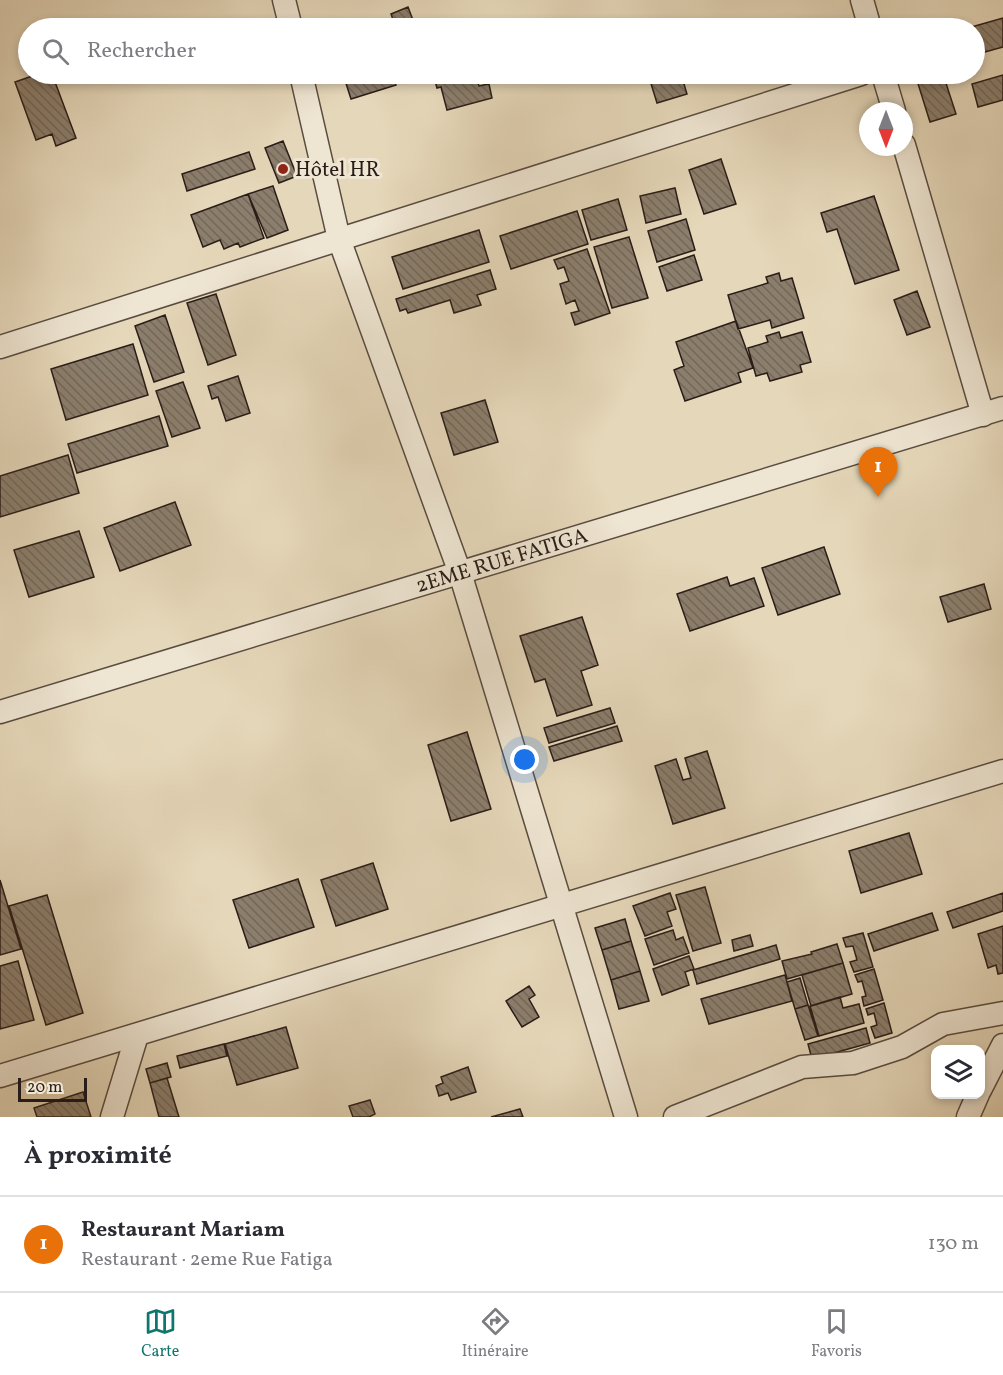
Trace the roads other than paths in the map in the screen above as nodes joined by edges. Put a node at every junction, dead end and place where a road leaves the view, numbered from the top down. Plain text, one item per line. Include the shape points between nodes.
1 (284, 0) edge
2 (862, 0) edge
3 (288, 18) edge
4 (867, 18) edge
5 (303, 84) edge
6 (829, 84) edge
7 (886, 84) edge
8 (891, 102) edge
9 (908, 156) edge
10 (339, 239) junction
11 (0, 347) edge
12 (993, 411) edge
13 (460, 573) junction
14 (0, 712) edge
15 (1003, 771) edge
16 (561, 907) junction
17 (1003, 1014) edge
18 (137, 1035) junction
19 (1003, 1045) edge
20 (0, 1076) edge
21 (985, 1082) edge
22 (976, 1099) edge
23 (112, 1117) edge
24 (626, 1117) edge
25 (675, 1117) edge
26 (968, 1117) edge

1 - 3 street
2 - 4 street
5 - 10 street
6 - 10 street
7 - 8 street
9 - 12 street
10 - 11 street
10 - 13 street
12 - 13 street, 2EME RUE FATIGA
13 - 14 street, 2EME RUE FATIGA
13 - 16 street
15 - 16 street
16 - 18 street
16 - 24 street
17 - 25 street via 943,1024 902,1047 853,1063 802,1067
18 - 20 street
18 - 23 street
19 - 21 street
22 - 26 street

